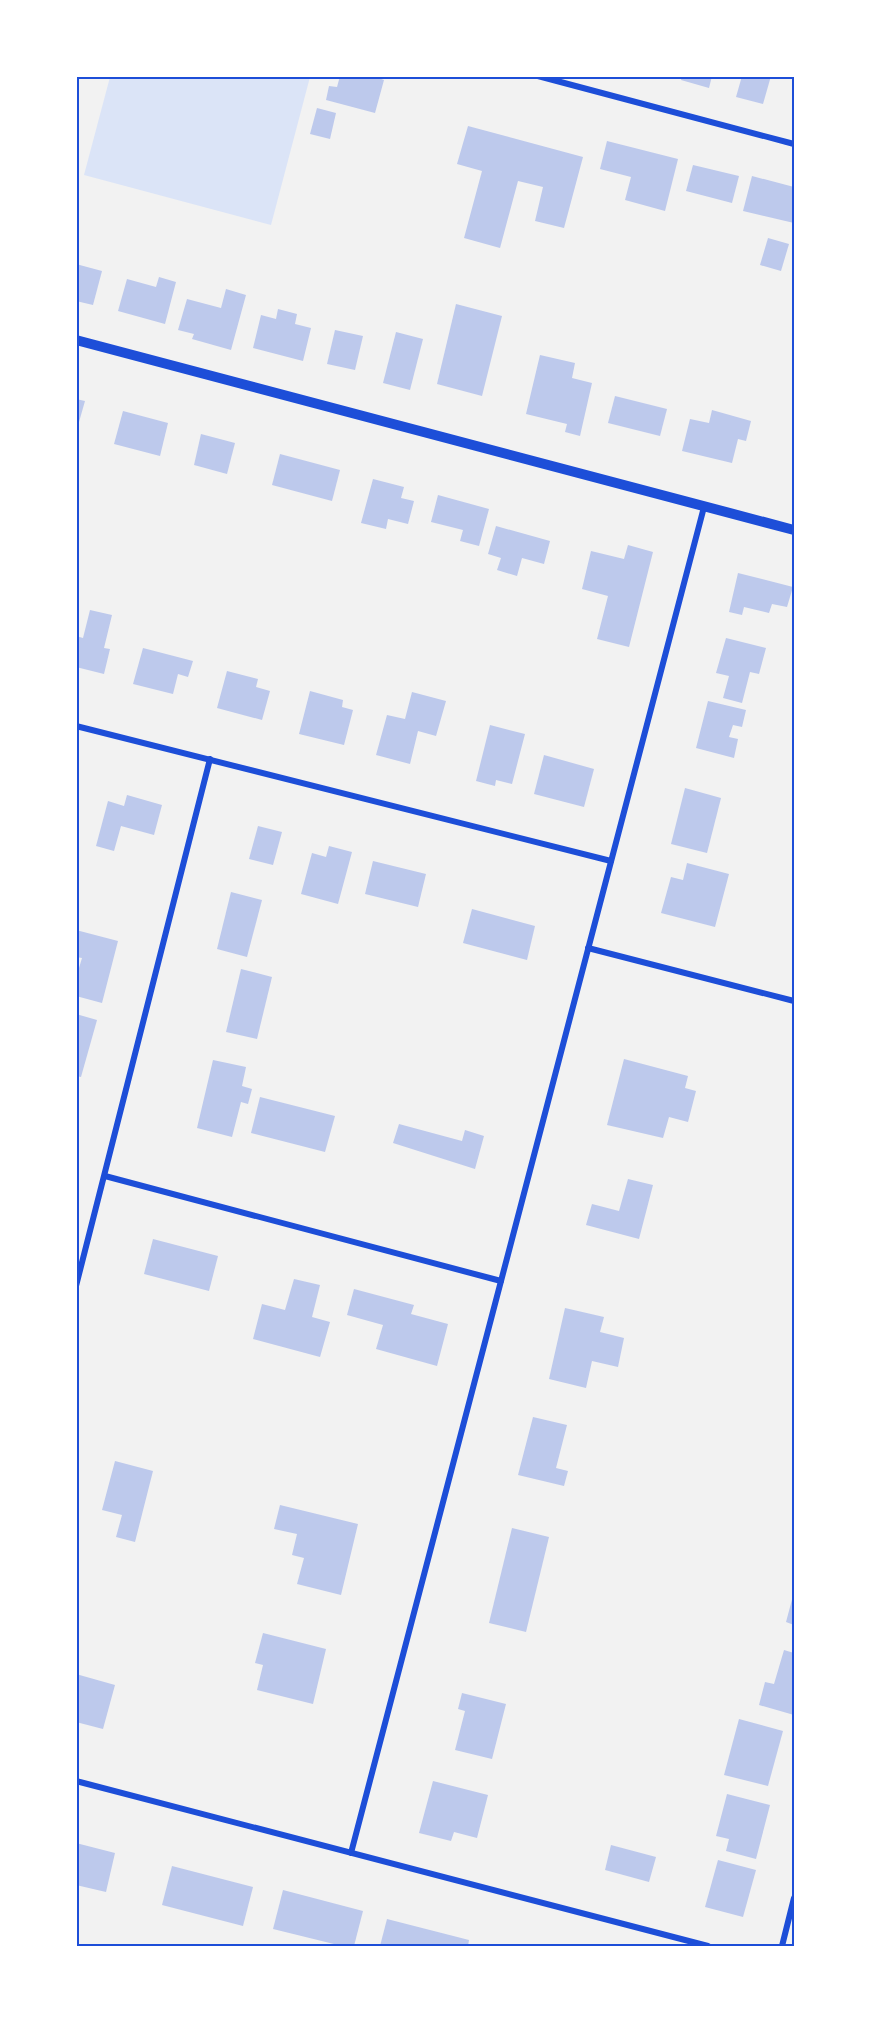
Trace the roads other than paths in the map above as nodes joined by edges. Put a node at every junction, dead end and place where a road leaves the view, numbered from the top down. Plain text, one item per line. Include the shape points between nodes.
1 (538, 76) edge
2 (795, 144) edge
3 (76, 340) edge
4 (704, 507) junction
5 (795, 530) edge
6 (76, 726) edge
7 (210, 759) junction
8 (611, 861) junction
9 (588, 948) junction
10 (795, 1001) edge
11 (105, 1176) junction
12 (501, 1281) junction
13 (76, 1286) edge
14 (76, 1781) edge
15 (351, 1853) junction
16 (795, 1898) edge
17 (708, 1947) edge
18 (782, 1947) edge

1 - 2 street
3 - 4 street
4 - 5 street
4 - 8 street
6 - 7 street
7 - 8 street
7 - 11 street
8 - 9 street
9 - 10 street
9 - 12 street
11 - 12 street
11 - 13 street
12 - 15 street
14 - 15 street
15 - 17 street
16 - 18 street

